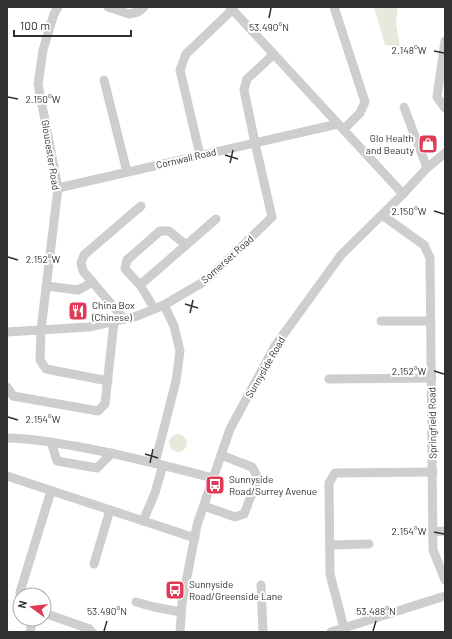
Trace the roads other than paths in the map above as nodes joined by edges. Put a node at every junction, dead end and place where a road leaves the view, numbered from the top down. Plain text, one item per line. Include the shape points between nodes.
1 (58, 7) edge
2 (108, 7) edge
3 (144, 7) edge
4 (334, 7) edge
5 (231, 8) edge
6 (445, 41) edge
7 (274, 54) junction
8 (104, 80) dead end
9 (404, 107) dead end
10 (445, 108) edge
11 (341, 126) junction
12 (255, 143) junction
13 (445, 153) edge
14 (200, 155) junction
15 (427, 168) junction
16 (127, 172) junction
17 (58, 188) junction
18 (403, 194) junction
19 (141, 206) dead end
20 (382, 215) junction
21 (216, 219) dead end
22 (186, 245) junction
23 (93, 282) junction
24 (140, 285) junction
25 (46, 286) junction
26 (164, 305) junction
27 (154, 308) junction
28 (124, 319) junction
29 (382, 321) dead end
30 (431, 321) junction
31 (114, 322) junction
32 (41, 330) junction
33 (7, 332) edge
34 (432, 378) junction
35 (329, 379) dead end
36 (108, 382) junction
37 (7, 388) edge
38 (7, 438) edge
39 (51, 442) junction
40 (112, 453) junction
41 (221, 455) junction
42 (159, 464) junction
43 (433, 472) junction
44 (7, 476) edge
45 (213, 478) junction
46 (51, 491) junction
47 (204, 506) junction
48 (110, 510) junction
49 (143, 521) junction
50 (445, 531) edge
51 (433, 532) junction
52 (195, 538) junction
53 (369, 544) dead end
54 (330, 545) junction
55 (94, 564) dead end
56 (445, 580) edge
57 (261, 585) dead end
58 (22, 587) edge
59 (445, 596) edge
60 (136, 602) dead end
61 (181, 612) junction
62 (52, 617) edge
63 (344, 628) junction
64 (92, 632) edge
65 (180, 632) edge
66 (263, 632) edge
67 (331, 632) edge

1 - 17 street, Gloucester Road via 43,50 38,84
2 - 3 street via 129,14
4 - 11 street via 365,102 360,113
5 - 7 street
5 - 14 street via 186,54 180,70
6 - 10 street via 437,98
7 - 11 street
7 - 12 street, Somerset Road via 247,79 244,90
8 - 16 street
9 - 15 street
11 - 12 street, Cornwall Road
11 - 18 street
12 - 14 street, Cornwall Road
12 - 26 street, Somerset Road via 272,217 204,281
13 - 15 street, Sunnyside Road
14 - 16 street, Cornwall Road
15 - 18 street, Sunnyside Road
16 - 17 street, Cornwall Road
17 - 25 street, Gloucester Road
18 - 20 street, Sunnyside Road
19 - 23 street via 84,255 81,263 83,271
20 - 30 street, Springfield Road via 424,245 427,251 430,258
20 - 41 street, Sunnyside Road via 341,255 275,346 230,428
21 - 22 street
22 - 24 street
22 - 24 street via 170,232 160,231 127,260 125,269
23 - 25 street via 78,290
23 - 28 street
24 - 27 street
25 - 32 street, Gloucester Road
26 - 27 street, Somerset Road
26 - 42 street via 174,326 180,351
27 - 28 street, Somerset Road via 138,316
28 - 31 street, Somerset Road
29 - 30 street
30 - 34 street, Springfield Road
31 - 32 street, Somerset Road via 89,327
31 - 36 street
32 - 33 street, Somerset Road
32 - 36 street, Gloucester Road via 40,360 46,369
34 - 35 street
34 - 43 street, Springfield Road
36 - 37 street via 105,404 98,411 13,396
38 - 39 street
39 - 40 street
39 - 40 street via 57,461 97,468
40 - 42 street
41 - 45 street, Sunnyside Road
41 - 47 street via 252,467 258,478 244,514 235,517
42 - 45 street
42 - 49 street via 155,493
43 - 51 street, Springfield Road
43 - 54 street via 335,473 329,483
44 - 46 street
45 - 47 street, Sunnyside Road
46 - 48 street
46 - 58 street
47 - 52 street, Sunnyside Road
48 - 49 street
48 - 55 street
49 - 52 street
50 - 51 street
51 - 56 street, Springfield Road via 434,550
52 - 61 street, Sunnyside Road
53 - 54 street
54 - 63 street via 330,574
57 - 66 street
59 - 63 street
60 - 61 street
61 - 65 street, Sunnyside Road
62 - 64 street via 88,628
63 - 67 street

